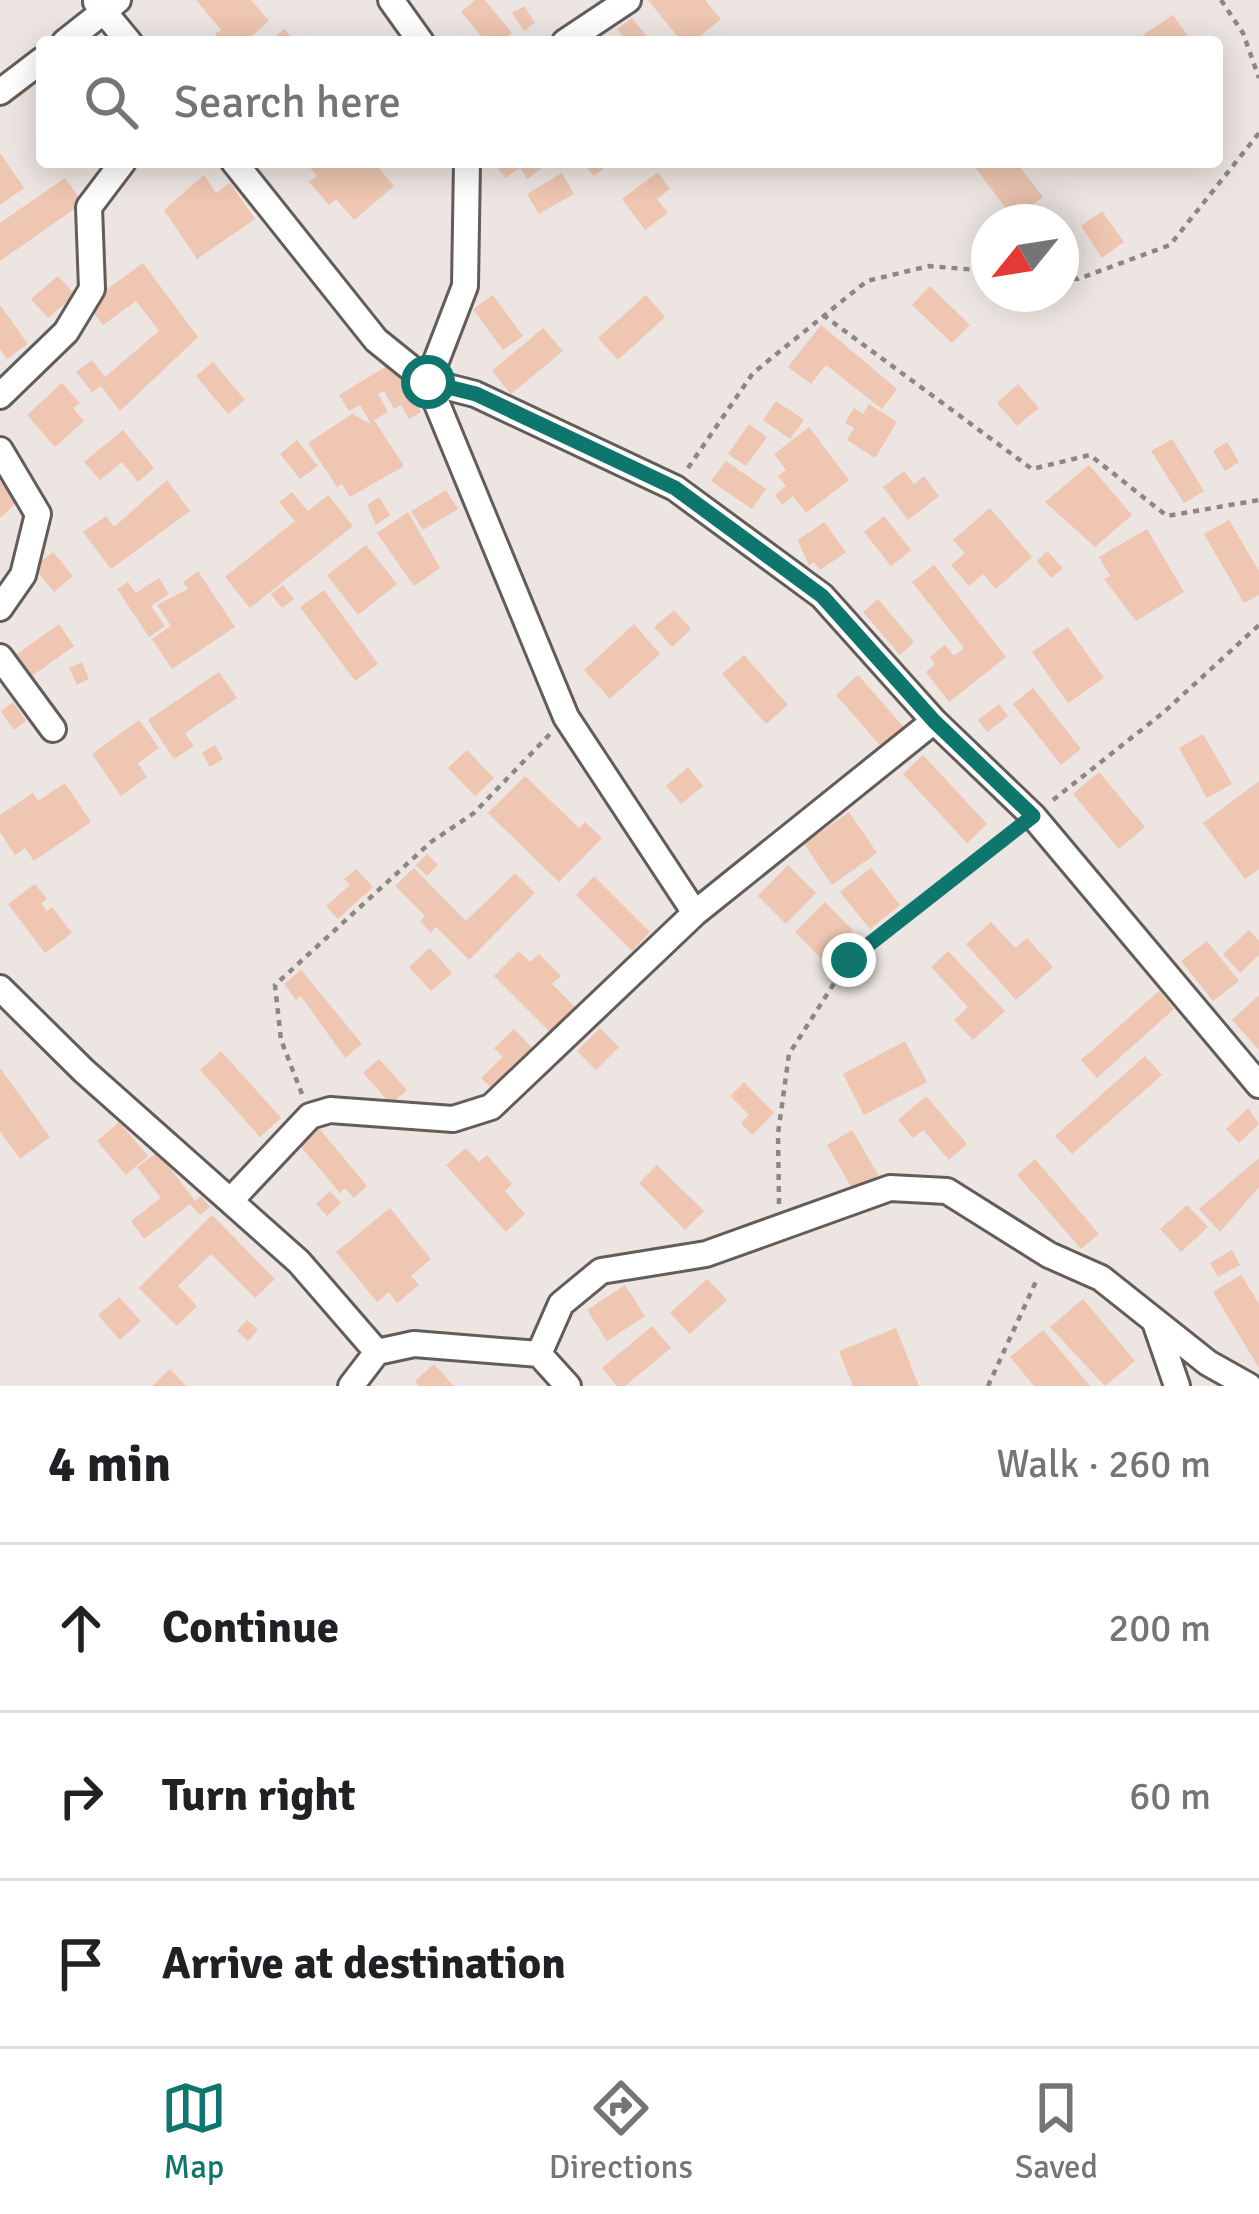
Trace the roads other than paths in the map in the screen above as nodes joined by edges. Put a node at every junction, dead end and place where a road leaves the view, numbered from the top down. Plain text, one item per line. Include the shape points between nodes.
1 (391, 0) edge
2 (628, 0) edge
3 (105, 4) edge
4 (71, 36) edge
5 (125, 36) edge
6 (417, 36) edge
7 (574, 36) edge
8 (36, 65) edge
9 (0, 92) edge
10 (118, 168) edge
11 (239, 168) edge
12 (467, 168) edge
13 (428, 382) junction
14 (0, 396) edge
15 (0, 451) edge
16 (0, 608) edge
17 (0, 656) edge
18 (934, 721) junction
19 (53, 729) dead end
20 (695, 913) junction
21 (0, 988) edge
22 (1259, 1084) edge
23 (232, 1199) junction
24 (1156, 1325) junction
25 (377, 1352) junction
26 (539, 1354) junction
27 (351, 1386) edge
28 (568, 1386) edge
29 (1178, 1386) edge
30 (1250, 1386) edge

1 - 6 street
2 - 7 street
3 - 4 street
3 - 5 street
8 - 9 street
10 - 14 street via 88,207 92,289 66,332
11 - 13 street via 376,340
12 - 13 street via 465,286
13 - 18 street via 476,394 675,488 822,596
13 - 20 street via 566,717
15 - 16 street via 38,514 23,575
17 - 19 street
18 - 20 street
18 - 22 street via 1033,816
20 - 23 street via 491,1107 453,1119 330,1110 310,1116
21 - 23 street
23 - 25 street
24 - 26 street via 1100,1278 947,1191 890,1188 706,1254 601,1270 561,1304
24 - 29 street
24 - 30 street
25 - 26 street via 414,1344
25 - 27 street
26 - 28 street

